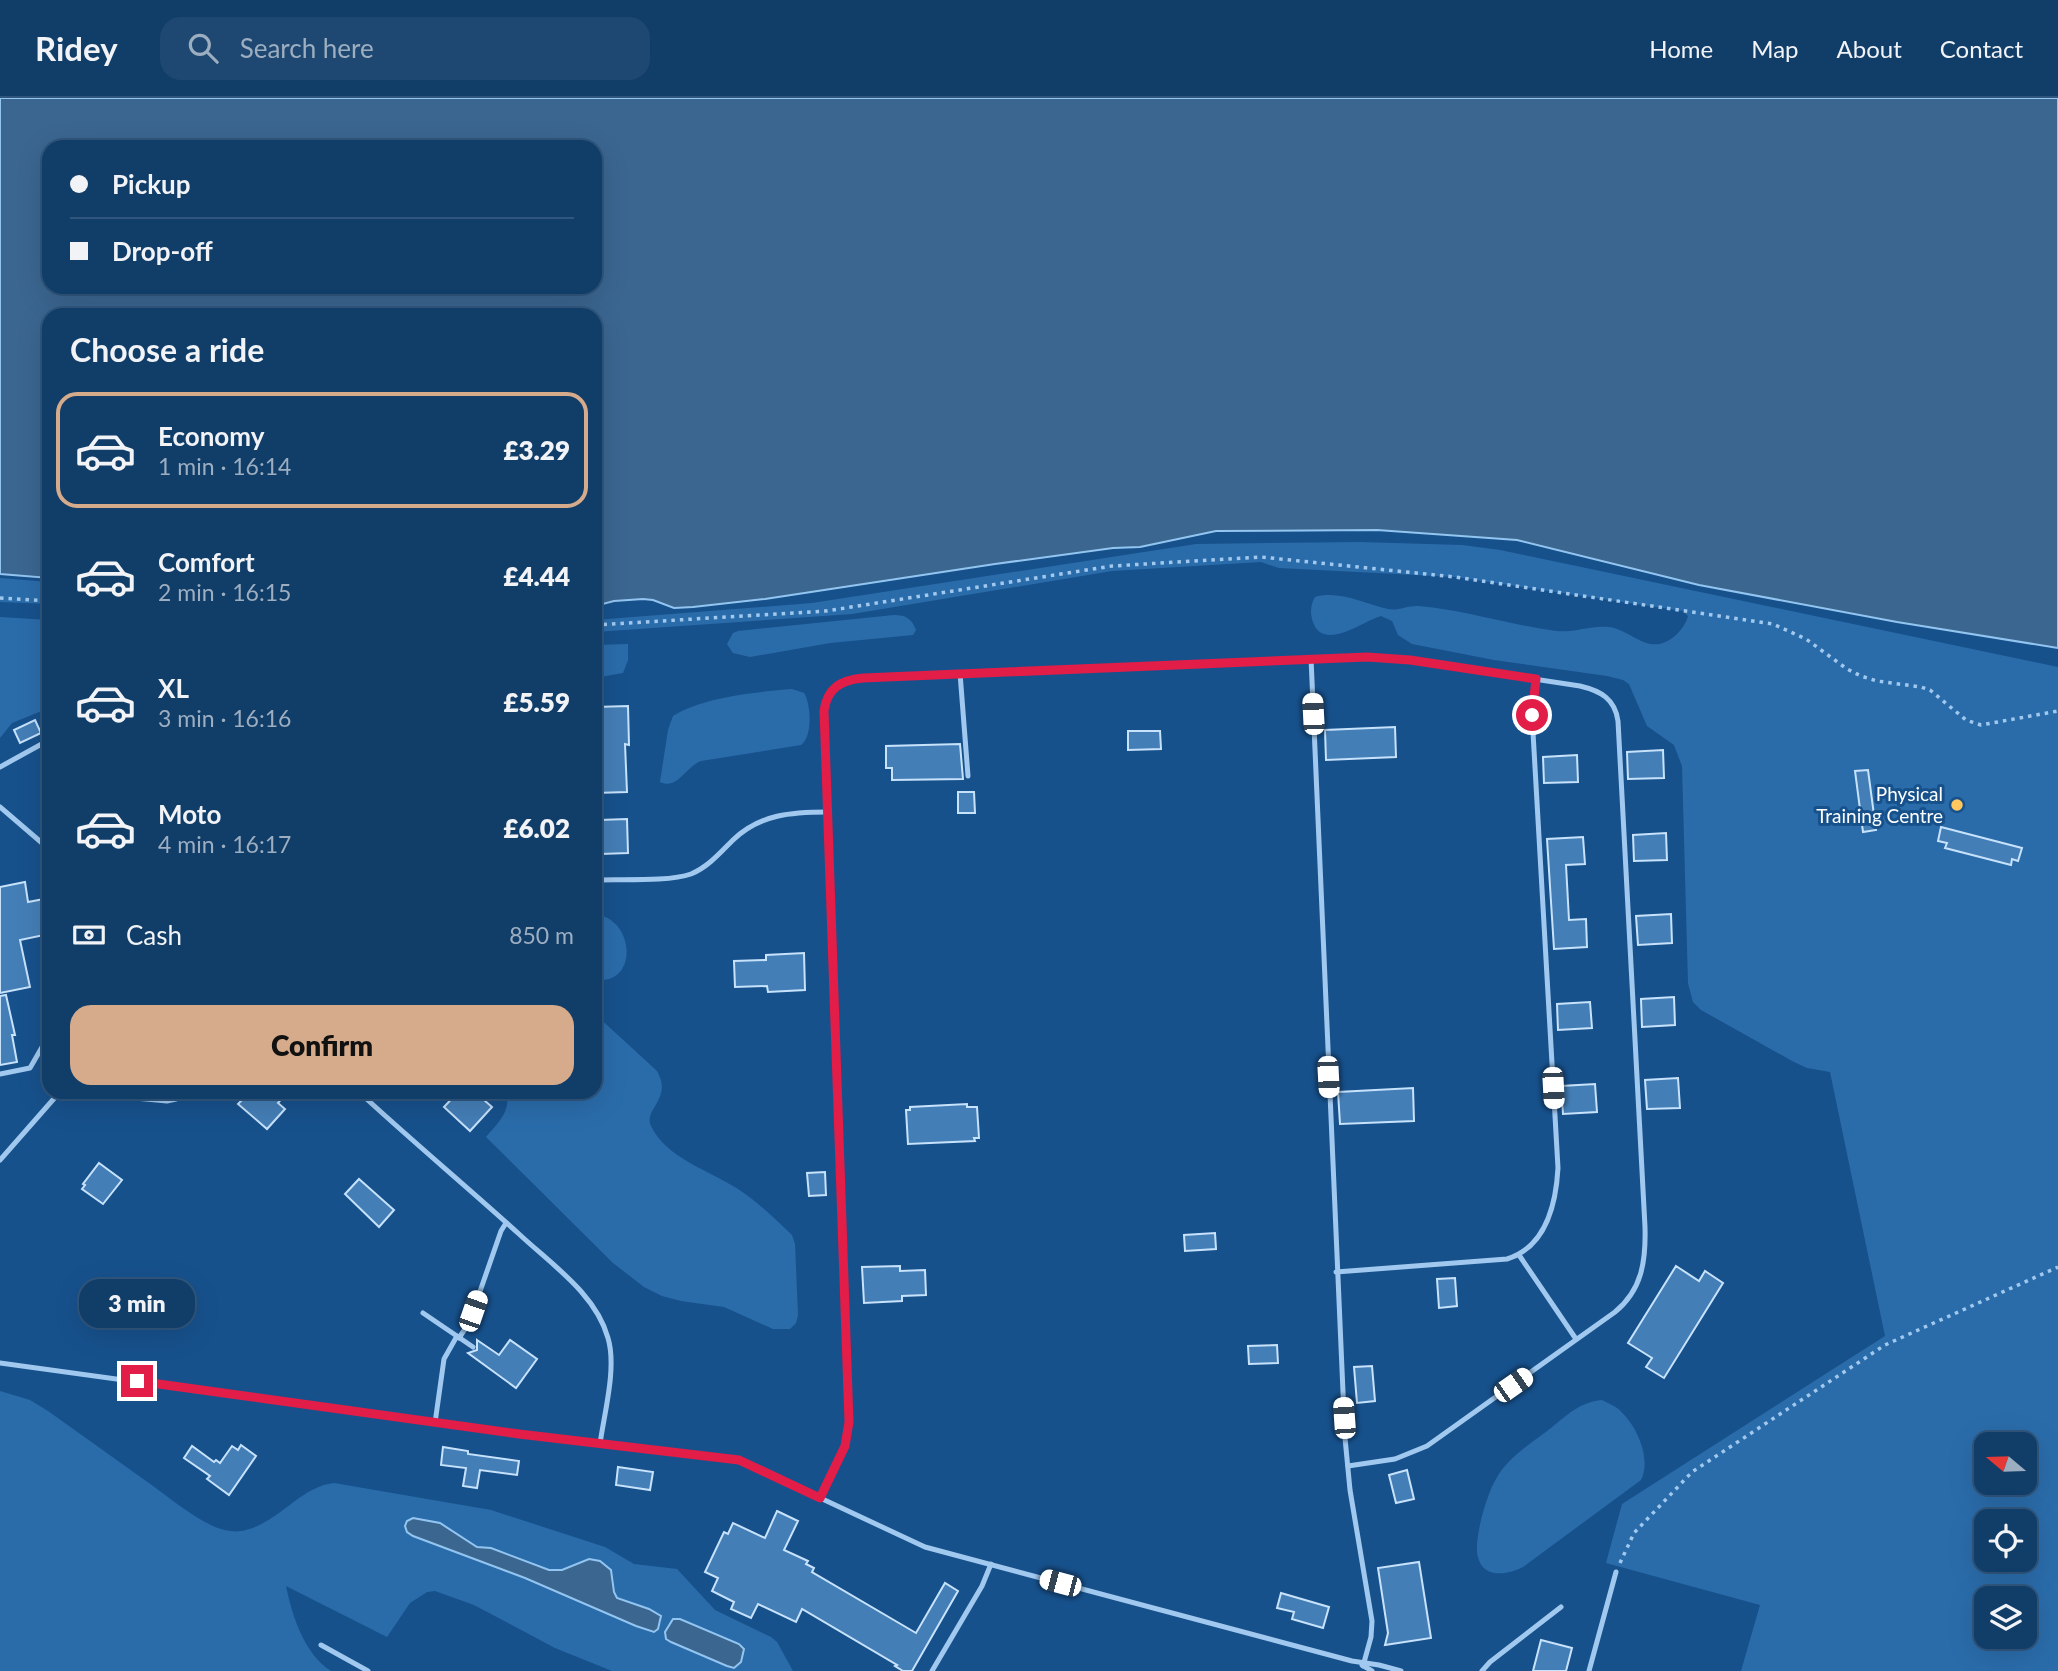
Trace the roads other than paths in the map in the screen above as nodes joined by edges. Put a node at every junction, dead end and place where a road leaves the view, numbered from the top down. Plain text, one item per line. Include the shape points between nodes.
1 (1311, 658) junction
2 (960, 673) junction
3 (1536, 679) junction
4 (42, 744) edge
5 (0, 767) edge
6 (968, 776) dead end
7 (0, 807) edge
8 (828, 812) junction
9 (42, 843) edge
10 (602, 880) edge
11 (42, 1047) edge
12 (0, 1074) edge
13 (54, 1099) edge
14 (146, 1099) edge
15 (173, 1099) edge
16 (367, 1099) edge
17 (0, 1160) edge
18 (506, 1223) junction
19 (1519, 1255) junction
20 (1336, 1272) junction
21 (423, 1313) dead end
22 (458, 1337) junction
23 (1576, 1339) junction
24 (472, 1347) dead end
25 (0, 1363) edge
26 (435, 1423) junction
27 (600, 1444) junction
28 (1348, 1466) junction
29 (820, 1498) junction
30 (991, 1564) junction
31 (1616, 1572) road end
32 (1561, 1607) dead end
33 (321, 1645) dead end
34 (1364, 1665) junction
35 (368, 1671) edge
36 (932, 1671) edge
37 (1372, 1671) edge
38 (1401, 1671) edge
39 (1482, 1671) edge
40 (1589, 1671) edge

1 - 2 lane
1 - 3 lane via 1387,658
1 - 20 lane
2 - 6 lane
2 - 8 lane via 857,678 834,688 824,711
3 - 19 lane via 1532,715 1558,1168 1556,1196 1545,1227
3 - 23 lane via 1603,694 1618,721 1645,1258 1629,1298
4 - 5 lane
7 - 9 lane
8 - 10 lane via 763,820 705,867 687,875
8 - 29 lane via 849,1422 845,1446
11 - 12 lane via 30,1068
13 - 17 lane
14 - 15 lane
16 - 18 lane
18 - 22 lane via 467,1328
18 - 27 lane via 580,1292 604,1327 611,1364
19 - 20 lane via 1496,1261
19 - 23 lane
20 - 28 lane
21 - 22 lane
22 - 24 lane
22 - 26 lane via 444,1359
23 - 28 lane via 1421,1450 1388,1461
25 - 26 lane
26 - 27 lane
27 - 29 lane via 739,1460
28 - 34 lane via 1372,1621
29 - 30 lane via 907,1540
30 - 34 lane
30 - 36 lane
31 - 40 lane
32 - 39 lane
33 - 35 lane
34 - 37 lane
34 - 38 lane

